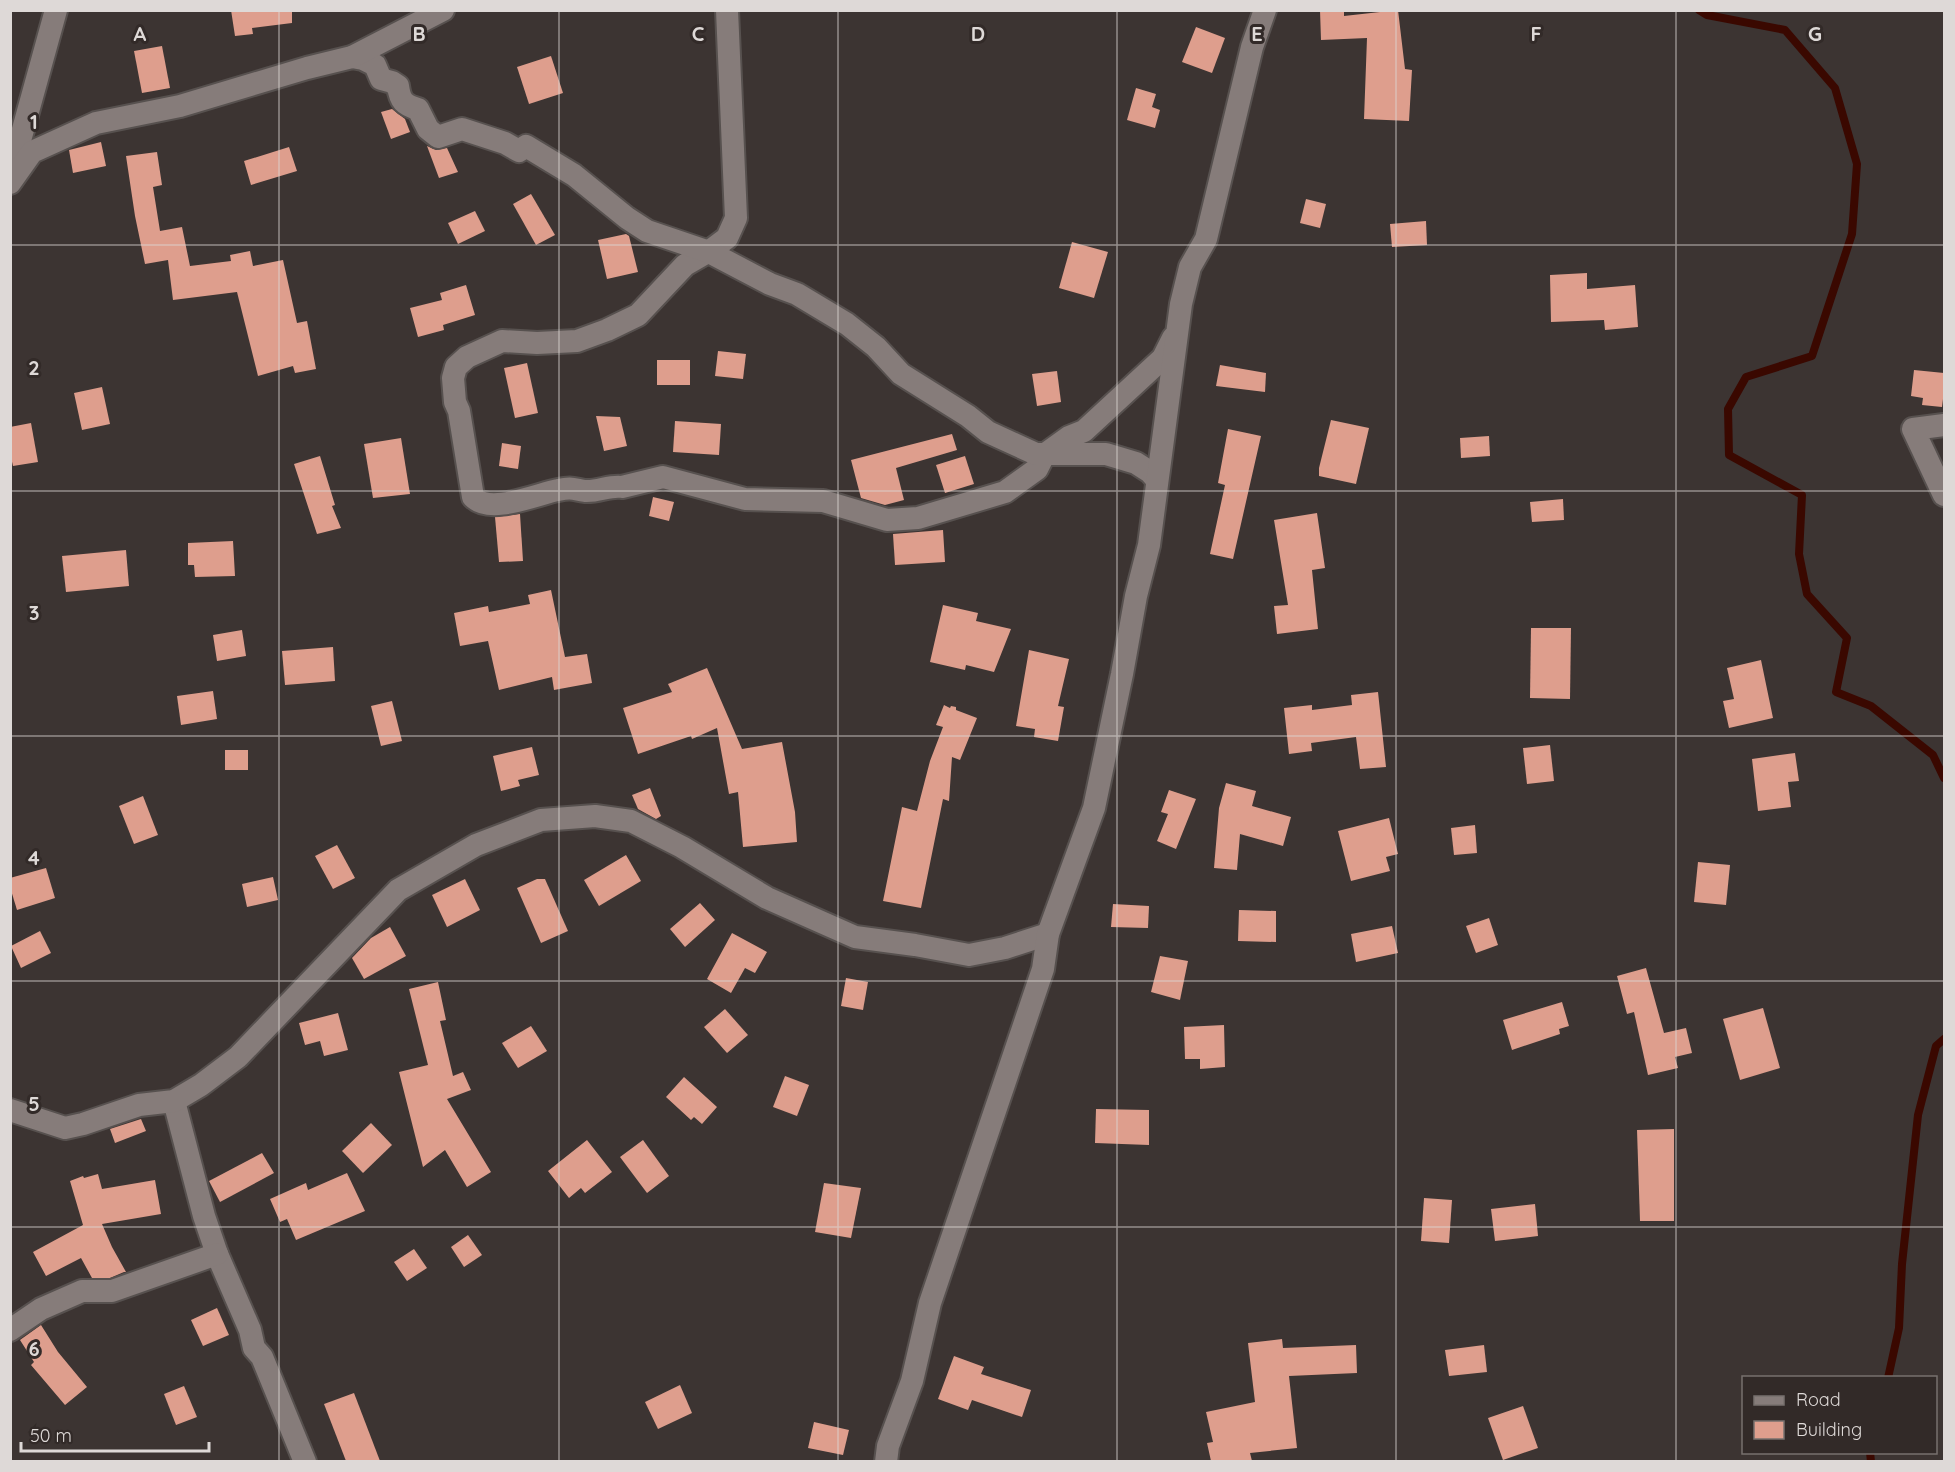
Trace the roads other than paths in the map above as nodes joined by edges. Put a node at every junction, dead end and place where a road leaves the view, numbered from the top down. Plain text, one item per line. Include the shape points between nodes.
1 (56, 10) edge
2 (443, 10) edge
3 (727, 10) edge
4 (1265, 10) edge
5 (352, 57) junction
6 (10, 174) edge
7 (10, 183) edge
8 (709, 252) junction
9 (1177, 330) junction
10 (1944, 424) edge
11 (1044, 455) junction
12 (1157, 480) junction
13 (1944, 495) edge
14 (1048, 934) junction
15 (174, 1101) junction
16 (10, 1110) edge
17 (218, 1254) junction
18 (10, 1330) edge
19 (305, 1461) edge
20 (886, 1461) edge

1 - 6 street
2 - 5 street
3 - 8 street via 736,218 727,238
4 - 9 street via 1252,47 1206,239 1190,267
5 - 7 street via 180,106 96,123 32,152
5 - 8 street via 375,65 381,79 398,86 400,99 418,109 428,129 438,137 462,129 519,151 526,146 574,175 647,231
8 - 11 street via 797,294 847,324 902,374 988,432
8 - 11 street via 685,265 638,315 608,330 577,341 502,341 467,357 456,368 455,402 473,497 478,502 487,505 574,487 584,491 622,487 663,477 745,500 823,501 887,520 918,518 1005,492 1037,470
9 - 11 street via 1155,366 1084,431 1069,436
9 - 12 street
10 - 13 street via 1913,429
11 - 12 street via 1106,453 1136,463
12 - 14 street via 1149,545 1094,808
14 - 15 street via 969,955 855,937 767,898 631,821 595,816 541,820 476,845 398,890 238,1057
14 - 20 street via 1042,969 930,1303 912,1381
15 - 16 street via 140,1105 65,1128
15 - 17 street
17 - 18 street via 112,1291 82,1291 41,1309
17 - 19 street via 254,1348 262,1357

